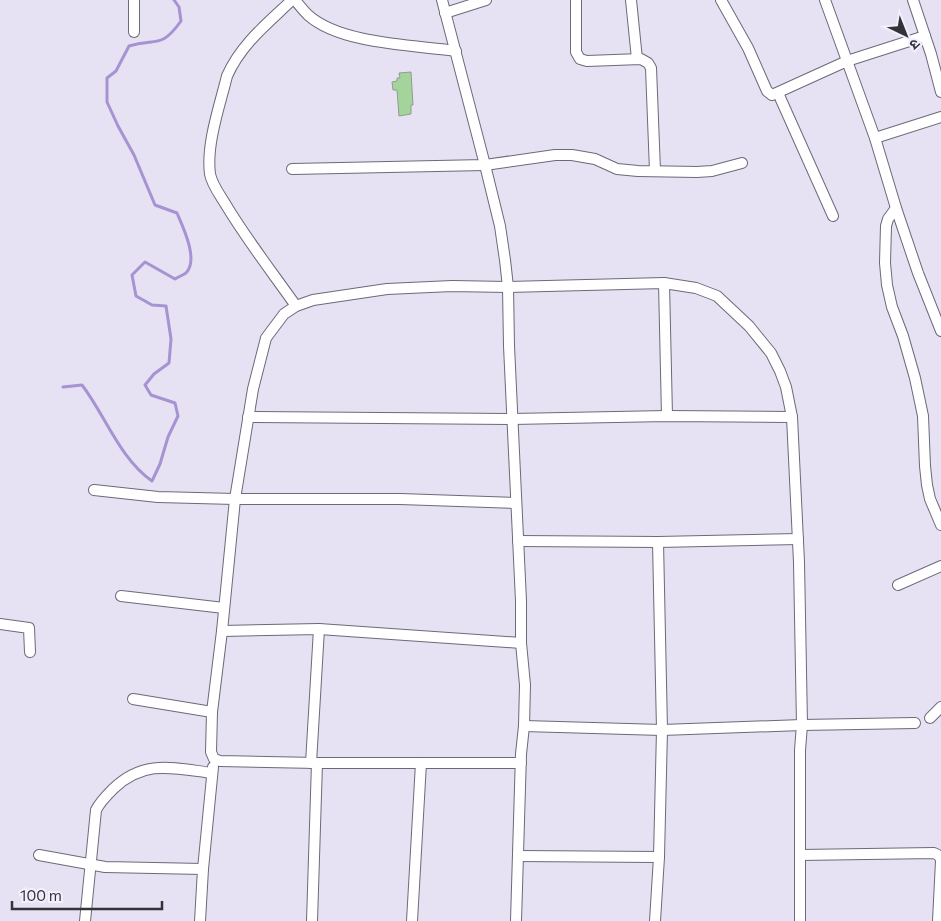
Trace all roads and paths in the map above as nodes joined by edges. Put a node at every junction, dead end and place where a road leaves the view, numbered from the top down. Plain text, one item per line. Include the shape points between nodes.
1 (134, 0) edge
2 (294, 0) edge
3 (442, 0) edge
4 (486, 0) edge
5 (576, 0) edge
6 (631, 0) edge
7 (721, 0) edge
8 (825, 0) edge
9 (913, 0) edge
10 (445, 13) junction
11 (134, 32) dead end
12 (925, 36) junction
13 (456, 51) junction
14 (637, 59) junction
15 (847, 61) junction
16 (938, 70) edge
17 (941, 92) edge
18 (778, 93) junction
19 (941, 117) edge
20 (875, 138) junction
21 (742, 163) dead end
22 (486, 164) junction
23 (292, 169) dead end
24 (655, 171) junction
25 (896, 208) junction
26 (833, 216) dead end
27 (664, 283) junction
28 (508, 286) junction
29 (296, 306) junction
30 (941, 331) edge
31 (668, 416) junction
32 (248, 417) junction
33 (792, 417) junction
34 (512, 419) junction
35 (94, 490) dead end
36 (235, 499) junction
37 (516, 502) junction
38 (941, 524) edge
39 (798, 539) junction
40 (518, 540) junction
41 (658, 542) junction
42 (941, 566) edge
43 (898, 585) dead end
44 (121, 596) dead end
45 (224, 608) junction
46 (0, 624) edge
47 (319, 629) junction
48 (222, 631) junction
49 (521, 643) junction
50 (30, 652) dead end
51 (133, 699) dead end
52 (941, 707) edge
53 (212, 712) junction
54 (930, 718) dead end
55 (915, 723) dead end
56 (802, 725) junction
57 (524, 726) junction
58 (662, 730) junction
59 (214, 759) junction
60 (314, 763) junction
61 (420, 763) junction
62 (521, 763) junction
63 (212, 772) junction
64 (40, 855) dead end
65 (800, 855) junction
66 (518, 856) junction
67 (659, 857) junction
68 (941, 860) edge
69 (90, 865) junction
70 (203, 869) junction
71 (85, 921) edge
72 (200, 921) edge
73 (312, 921) edge
74 (412, 921) edge
75 (516, 921) edge
76 (655, 921) edge
77 (800, 921) edge
78 (938, 921) edge

1 - 11 street
2 - 13 street via 317,21 354,37
2 - 29 street via 251,40 227,76 214,133 210,173 234,218
3 - 10 street
4 - 10 street
5 - 14 street via 576,52 580,60
6 - 14 street
7 - 18 street via 767,91
8 - 15 street
9 - 12 street
10 - 13 street
12 - 15 street
12 - 16 street
13 - 22 street
14 - 24 street via 645,60 651,68
15 - 18 street
15 - 20 street
16 - 17 street
18 - 26 street
19 - 20 street
20 - 25 street
21 - 24 street via 705,172
22 - 23 street
22 - 24 street via 572,154 596,159 617,169
22 - 28 street via 500,226
25 - 30 street
25 - 38 street via 888,219 885,233 887,285 921,406 927,486
27 - 28 street
27 - 31 street
27 - 33 street via 696,288 717,296 749,326 780,370
28 - 29 street via 387,289 313,300
28 - 34 street
29 - 32 street via 284,314 266,338
31 - 33 street
31 - 34 street
32 - 34 street
32 - 36 street
33 - 39 street
34 - 37 street
35 - 36 street via 158,497
36 - 37 street
36 - 45 street
37 - 40 street
39 - 41 street
39 - 56 street
40 - 41 street
40 - 49 street
41 - 58 street
42 - 43 street
44 - 45 street
45 - 48 street
46 - 50 street via 29,628
47 - 48 street
47 - 49 street
47 - 60 street
48 - 53 street
49 - 57 street
51 - 53 street
52 - 54 street
53 - 59 street via 211,752
55 - 56 street
56 - 58 street
56 - 65 street
57 - 58 street
57 - 62 street
58 - 67 street
59 - 60 street
59 - 63 street
60 - 61 street
60 - 73 street
61 - 62 street
61 - 74 street
62 - 66 street
63 - 69 street via 148,768 121,781 96,810
63 - 70 street
64 - 69 street
65 - 68 street via 934,853
65 - 77 street
66 - 67 street
66 - 75 street
67 - 76 street
68 - 78 street
69 - 70 street
69 - 71 street
70 - 72 street

